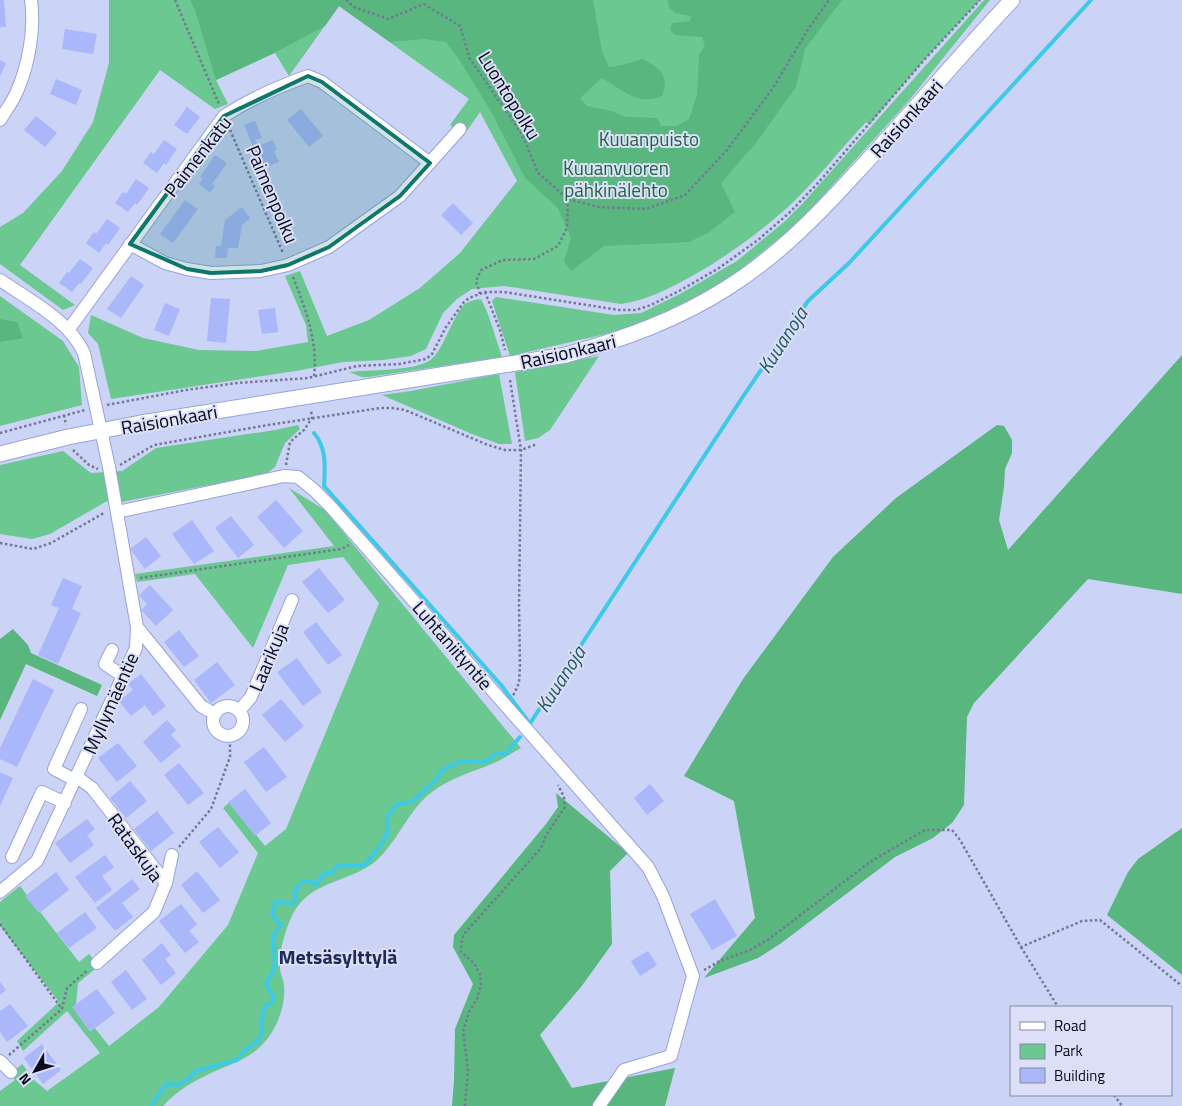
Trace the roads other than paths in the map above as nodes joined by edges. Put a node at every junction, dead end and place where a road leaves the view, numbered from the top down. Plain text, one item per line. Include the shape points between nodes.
1 (31, 0) edge
2 (1012, 0) edge
3 (0, 120) edge
4 (460, 129) dead end
5 (430, 164) junction
6 (130, 244) junction
7 (0, 280) edge
8 (69, 330) junction
9 (101, 431) junction
10 (0, 454) edge
11 (112, 511) junction
12 (292, 600) dead end
13 (137, 626) junction
14 (112, 650) dead end
15 (124, 676) junction
16 (81, 709) dead end
17 (239, 711) junction
18 (215, 714) junction
19 (76, 778) junction
20 (64, 803) junction
21 (172, 855) road end
22 (12, 857) dead end
23 (166, 883) junction
24 (0, 892) edge
25 (97, 963) road end
26 (0, 1061) edge
27 (11, 1072) dead end
28 (599, 1106) edge

1 - 3 street via 30,52 18,90
2 - 9 main road, Raisionkaari via 835,196 791,240 762,264 682,313 646,330 566,354
4 - 5 street
5 - 6 street via 400,196 329,247 288,265 262,271 211,273 165,263
5 - 6 street, Paimenkatu via 322,82 308,76 224,116
6 - 8 street, Paimenkatu
7 - 8 street, Myllymäentie
8 - 9 street, Myllymäentie via 84,352
9 - 10 main road, Raisionkaari
9 - 11 street, Myllymäentie
11 - 13 street, Myllymäentie
11 - 28 street, Luhtaniityntie via 284,476 298,477 360,540 648,867 663,896 693,976 671,1056 624,1070
12 - 17 street, Laarikuja via 251,697
13 - 15 street, Myllymäentie via 136,648
13 - 18 street via 201,706
14 - 15 street via 105,664
15 - 19 street, Myllymäentie
16 - 19 street, Rataskuja via 54,768
17 - 18 street via 226,706
17 - 18 street via 243,719 241,728 230,735 221,734 215,727
19 - 20 street, Myllymäentie
19 - 23 street, Rataskuja via 92,788
20 - 22 street via 42,792
20 - 24 street, Myllymäentie via 37,861
21 - 23 street
23 - 25 street, Rataskuja via 154,912
26 - 27 street

